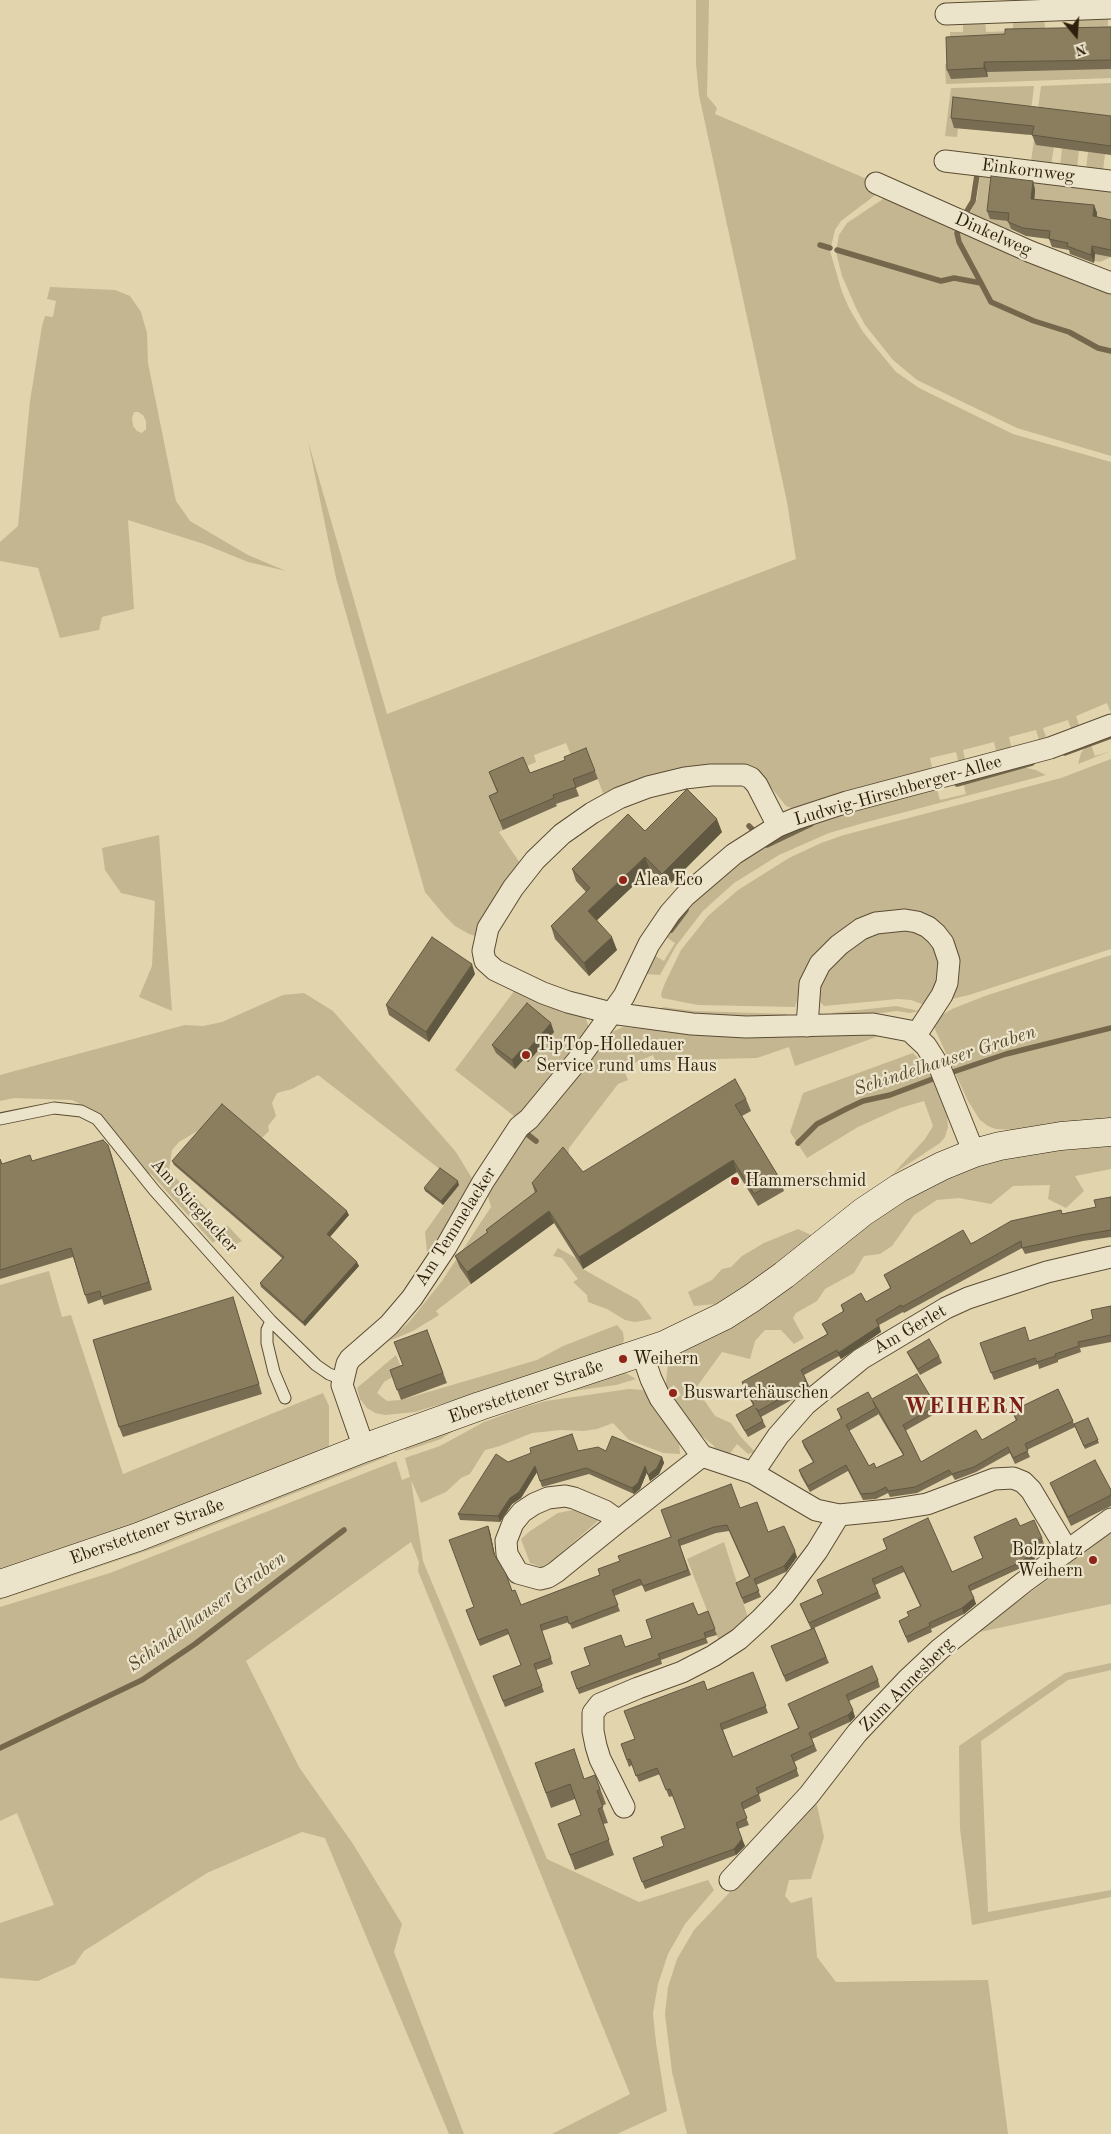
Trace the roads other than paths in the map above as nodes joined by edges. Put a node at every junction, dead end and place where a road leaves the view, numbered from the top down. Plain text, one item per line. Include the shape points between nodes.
1 (1111, 8) edge
2 (946, 14) dead end
3 (945, 161) dead end
4 (1111, 181) edge
5 (876, 183) dead end
6 (1111, 283) edge
7 (1111, 724) edge
8 (778, 826) junction
9 (611, 1013) junction
10 (807, 1026) junction
11 (916, 1035) junction
12 (0, 1119) edge
13 (1111, 1132) edge
14 (974, 1153) junction
15 (1111, 1256) edge
16 (271, 1320) junction
17 (642, 1352) junction
18 (342, 1379) junction
19 (285, 1398) dead end
20 (364, 1448) junction
21 (702, 1456) junction
22 (753, 1473) junction
23 (839, 1516) junction
24 (1111, 1519) edge
25 (619, 1521) junction
26 (1067, 1550) junction
27 (0, 1584) edge
28 (624, 1807) dead end
29 (730, 1880) dead end

1 - 2 street
3 - 4 street, Einkornweg
5 - 6 street, Dinkelweg via 1031,252
7 - 8 street, Ludwig-Hirschberger-Allee via 1050,748 847,802
8 - 9 street, Ludwig-Hirschberger-Allee via 734,854 685,896 658,928 630,987
8 - 9 street via 763,794 751,778 735,774 698,776 654,786 612,802 562,834 535,860 512,888 488,928 483,951 485,961 495,970 543,993
9 - 10 street via 692,1024
9 - 18 street, Am Temmelacker via 577,1061 519,1128 412,1298 389,1325 350,1359
10 - 11 street via 873,1024 900,1028
10 - 11 street via 810,984 820,964 838,945 862,929 876,923 905,920 917,922 936,934 949,961 950,972 945,989
11 - 14 street via 943,1076
12 - 16 lane, Am Stieglacker via 54,1108 81,1112 97,1119 154,1190
13 - 14 main road, Eberstettener Straße via 1061,1136
14 - 17 main road, Eberstettener Straße via 899,1188 863,1212 778,1280 724,1316
15 - 22 street, Am Gerlet via 1038,1274 968,1298 874,1351 806,1404 778,1436
16 - 18 lane, Am Stieglacker via 316,1364
16 - 19 lane via 266,1330 267,1343
17 - 20 main road, Eberstettener Straße
17 - 21 street via 660,1398
18 - 20 street via 343,1391
20 - 27 main road, Eberstettener Straße via 138,1537
21 - 22 street
21 - 25 street
22 - 23 street via 816,1510
23 - 26 street via 927,1504 989,1480 1013,1478 1031,1490
23 - 28 street via 784,1595 738,1639 682,1672 600,1704 593,1713 593,1731 600,1759
24 - 26 street, Zum Annesberg
25 - 25 street via 564,1566 540,1579 518,1573 507,1554 506,1541 522,1512 548,1498 574,1498
26 - 29 street, Zum Annesberg via 961,1632 907,1680 857,1734 809,1795

